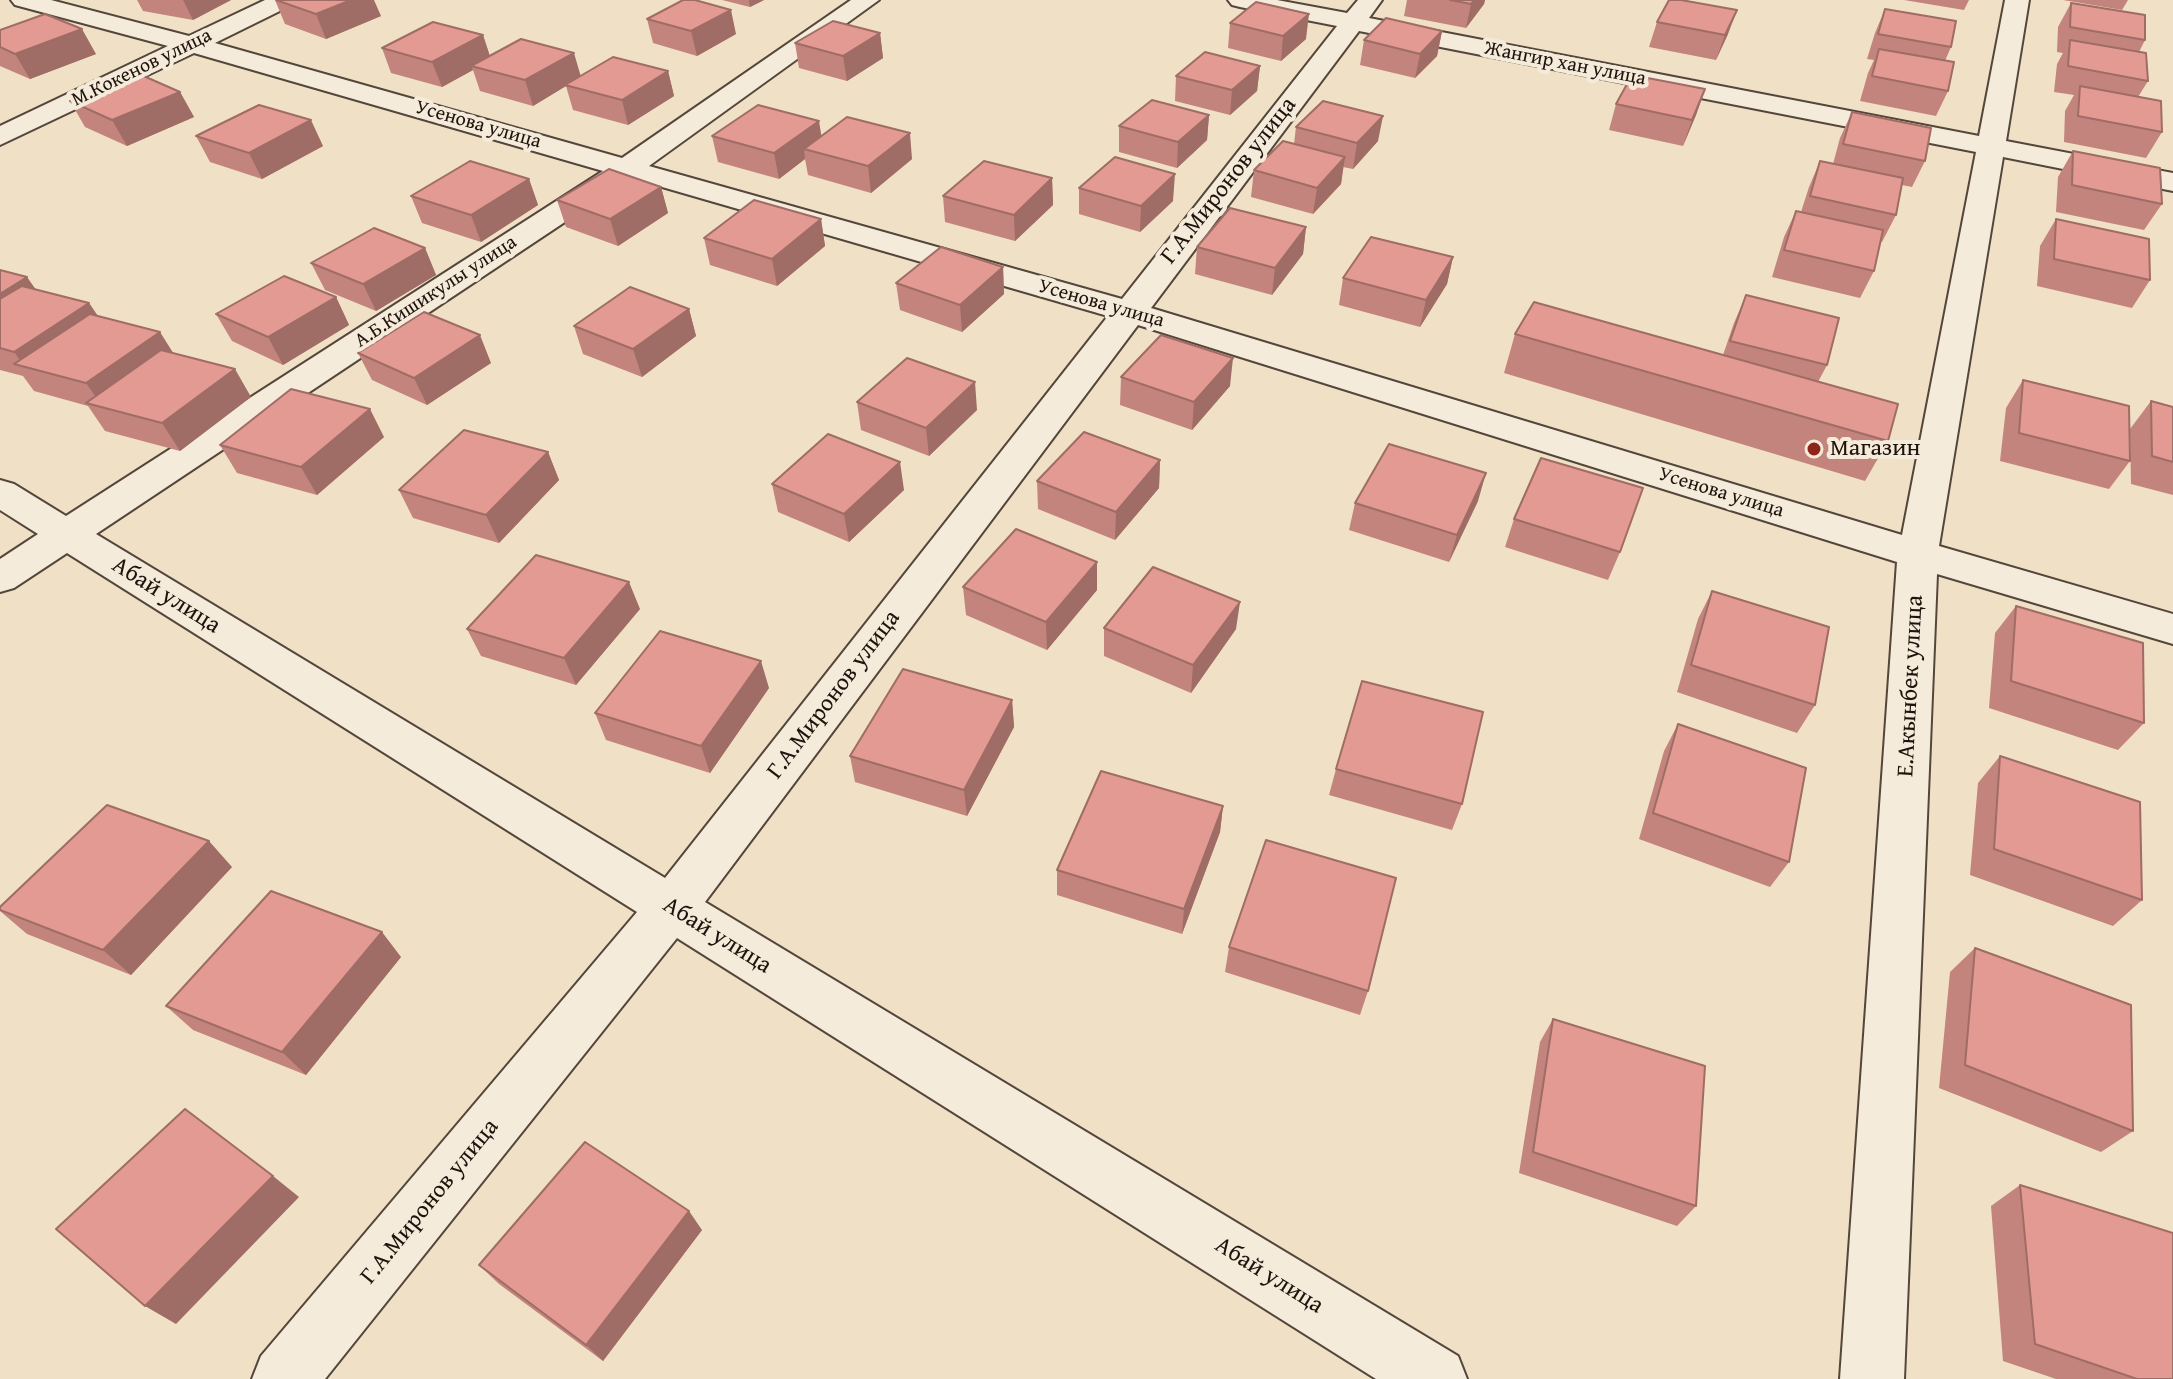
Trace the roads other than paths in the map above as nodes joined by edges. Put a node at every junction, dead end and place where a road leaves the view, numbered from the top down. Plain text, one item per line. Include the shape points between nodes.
1 (23, 0) edge
2 (284, 0) edge
3 (867, 0) edge
4 (1240, 0) edge
5 (2017, 0) edge
6 (1361, 12) edge
7 (190, 44) junction
8 (0, 137) edge
9 (1989, 145) junction
10 (627, 168) junction
11 (2173, 182) edge
12 (1128, 311) junction
13 (0, 493) edge
14 (65, 534) junction
15 (1918, 554) junction
16 (0, 578) edge
17 (2173, 629) edge
18 (671, 908) junction
19 (284, 1379) edge
20 (1435, 1379) edge
21 (1872, 1379) edge

1 - 7 street, Усенова улица
2 - 7 street, М.Кокенов улица
3 - 10 street, А.Б.Кишикулы улица
4 - 6 street, Жангир хан улица
5 - 9 street, Е.Акынбек улица
6 - 9 street, Жангир хан улица
6 - 12 street, Г.А.Миронов улица
7 - 8 street, М.Кокенов улица
7 - 10 street, Усенова улица
9 - 11 street, Жангир хан улица
9 - 15 street, Е.Акынбек улица
10 - 12 street, Усенова улица
10 - 14 street, А.Б.Кишикулы улица
12 - 15 street, Усенова улица
12 - 18 street, Г.А.Миронов улица
13 - 14 street, Абай улица
14 - 16 street, А.Б.Кишикулы улица
14 - 18 street, Абай улица
15 - 17 street, Усенова улица
15 - 21 street, Е.Акынбек улица
18 - 19 street, Г.А.Миронов улица
18 - 20 street, Абай улица

